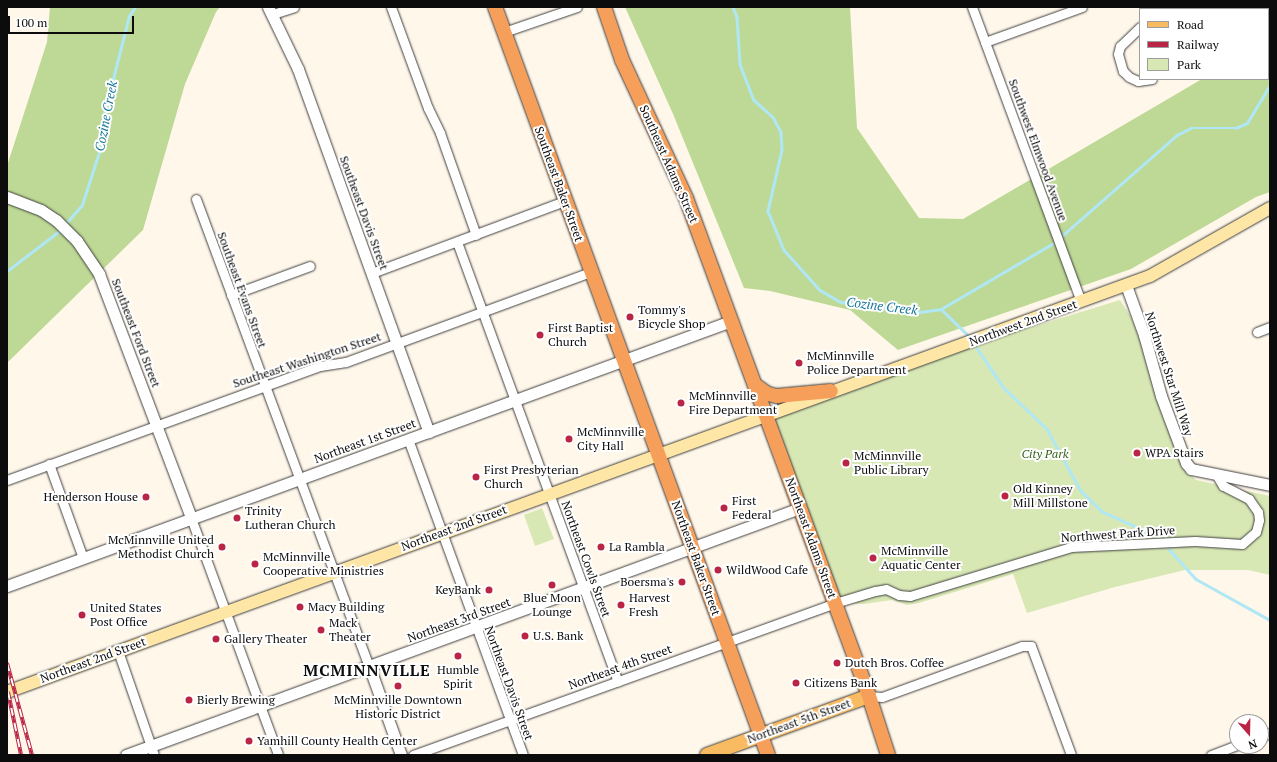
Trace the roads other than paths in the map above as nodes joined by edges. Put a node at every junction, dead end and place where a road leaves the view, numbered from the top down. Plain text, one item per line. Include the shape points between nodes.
1 (294, 7) edge
2 (391, 7) edge
3 (495, 7) edge
4 (577, 7) edge
5 (604, 7) edge
6 (972, 7) edge
7 (1082, 7) edge
8 (271, 11) edge
9 (1139, 28) edge
10 (504, 32) junction
11 (985, 42) junction
12 (1145, 80) edge
13 (7, 197) edge
14 (196, 199) dead end
15 (565, 201) junction
16 (1270, 209) edge
17 (476, 235) junction
18 (457, 242) junction
19 (310, 266) dead end
20 (591, 272) junction
21 (372, 273) junction
22 (1126, 285) junction
23 (231, 295) junction
24 (1080, 302) junction
25 (483, 312) junction
26 (731, 321) junction
27 (1270, 327) edge
28 (1257, 332) dead end
29 (397, 343) junction
30 (624, 361) junction
31 (754, 384) junction
32 (264, 386) junction
33 (831, 391) junction
34 (516, 400) junction
35 (766, 415) junction
36 (157, 425) junction
37 (429, 432) junction
38 (408, 440) junction
39 (658, 454) junction
40 (49, 464) junction
41 (1216, 474) junction
42 (300, 479) junction
43 (7, 480) edge
44 (1270, 485) edge
45 (550, 494) junction
46 (800, 508) junction
47 (191, 518) junction
48 (442, 533) junction
49 (692, 548) junction
50 (83, 558) junction
51 (334, 572) junction
52 (7, 586) edge
53 (583, 588) junction
54 (834, 603) junction
55 (226, 613) junction
56 (476, 628) junction
57 (726, 642) junction
58 (118, 652) junction
59 (368, 666) junction
60 (618, 681) junction
61 (7, 692) edge
62 (869, 696) junction
63 (260, 706) junction
64 (510, 719) junction
65 (761, 736) junction
66 (1229, 748) edge
67 (153, 751) edge
68 (126, 755) edge
69 (278, 755) edge
70 (401, 755) edge
71 (413, 755) edge
72 (523, 755) edge
73 (707, 755) edge
74 (768, 755) edge
75 (888, 755) edge
76 (1071, 755) edge
77 (1211, 755) edge

1 - 8 street
2 - 17 street
3 - 10 highway, Southeast Baker Street
4 - 10 street
5 - 26 highway, Southeast Adams Street via 622,60 686,198
6 - 11 street, Southwest Elmwood Avenue
7 - 11 street
8 - 21 street, Southeast Davis Street via 298,69
9 - 12 street via 1120,46 1118,54 1123,71 1129,77 1138,81
10 - 15 highway, Southeast Baker Street
11 - 24 street, Southwest Elmwood Avenue
13 - 36 street, Southeast Ford Street via 41,210 56,220 89,256 108,292
14 - 23 street, Southeast Evans Street
15 - 17 street
15 - 20 highway, Southeast Baker Street
16 - 22 main road, Northwest 2nd Street via 1234,226 1175,263
17 - 18 street
18 - 21 street
18 - 25 street, Northeast Cowls Street
19 - 23 street
20 - 25 street, Southeast Washington Street
20 - 30 highway, Southeast Baker Street
21 - 29 street, Southeast Davis Street
22 - 24 main road, Northwest 2nd Street
22 - 41 street, Northwest Star Mill Way via 1180,450 1191,469
23 - 32 street, Southeast Evans Street
24 - 33 main road, Northwest 2nd Street
25 - 29 street, Southeast Washington Street
25 - 34 street, Northeast Cowls Street
26 - 30 street, Northeast 1st Street
26 - 31 highway, Northeast Adams Street
27 - 28 street
29 - 32 street, Southeast Washington Street
29 - 37 street, Southeast Davis Street
30 - 34 street, Northeast 1st Street
30 - 39 highway, Northeast Baker Street
31 - 33 highway via 777,396
31 - 35 highway, Northeast Adams Street
32 - 36 street, Southeast Washington Street
32 - 42 street, Southeast Evans Street
33 - 35 main road, Northwest 2nd Street
34 - 37 street, Northeast 1st Street
34 - 45 street, Northeast Cowls Street
35 - 39 main road, Northeast 2nd Street
35 - 46 highway, Northeast Adams Street
36 - 40 street, Southeast Washington Street
36 - 47 street, Southeast Ford Street
37 - 38 street, Northeast 1st Street
38 - 42 street, Northeast 1st Street
38 - 48 street, Northeast Davis Street
39 - 45 main road, Northeast 2nd Street
39 - 49 highway, Northeast Baker Street
40 - 43 street, Southeast Washington Street
40 - 50 street
41 - 44 street
41 - 54 street, Northwest Park Drive via 1222,486 1249,499 1258,512 1256,532 1242,544 1195,541 1071,547 910,596 881,590
42 - 47 street, Northeast 1st Street
42 - 51 street, Southeast Evans Street
45 - 48 main road, Northeast 2nd Street
45 - 53 street, Northeast Cowls Street
46 - 49 street, Northeast 3rd Street
46 - 54 highway, Northeast Adams Street
47 - 50 street, Northeast 1st Street
47 - 55 street
48 - 51 main road, Northeast 2nd Street
48 - 56 street, Northeast Davis Street
49 - 53 street, Northeast 3rd Street
49 - 57 highway, Northeast Baker Street
50 - 52 street, Northeast 1st Street
51 - 55 main road, Northeast 2nd Street
51 - 59 street, Southeast Evans Street
53 - 56 street, Northeast 3rd Street
53 - 60 street, Northeast Cowls Street
54 - 57 street, Northeast 4th Street
54 - 62 highway, Northeast Adams Street
55 - 58 main road, Northeast 2nd Street
55 - 63 street
56 - 59 street, Northeast 3rd Street
56 - 64 street, Northeast Davis Street
57 - 60 street, Northeast 4th Street
57 - 65 highway, Northeast Baker Street
58 - 61 main road, Northeast 2nd Street
58 - 67 street
59 - 63 street, Northeast 3rd Street
59 - 70 street
60 - 64 street, Northeast 4th Street
62 - 65 main road, Northeast 5th Street
62 - 75 highway, Northeast Adams Street
62 - 76 street via 882,697 1022,646 1030,646
63 - 67 street, Northeast 3rd Street
63 - 69 street
64 - 71 street, Northeast 4th Street
64 - 72 street, Northeast Davis Street
65 - 73 main road, Northeast 5th Street
65 - 74 highway, Northeast Baker Street
66 - 77 street
67 - 68 street, Northeast 3rd Street

